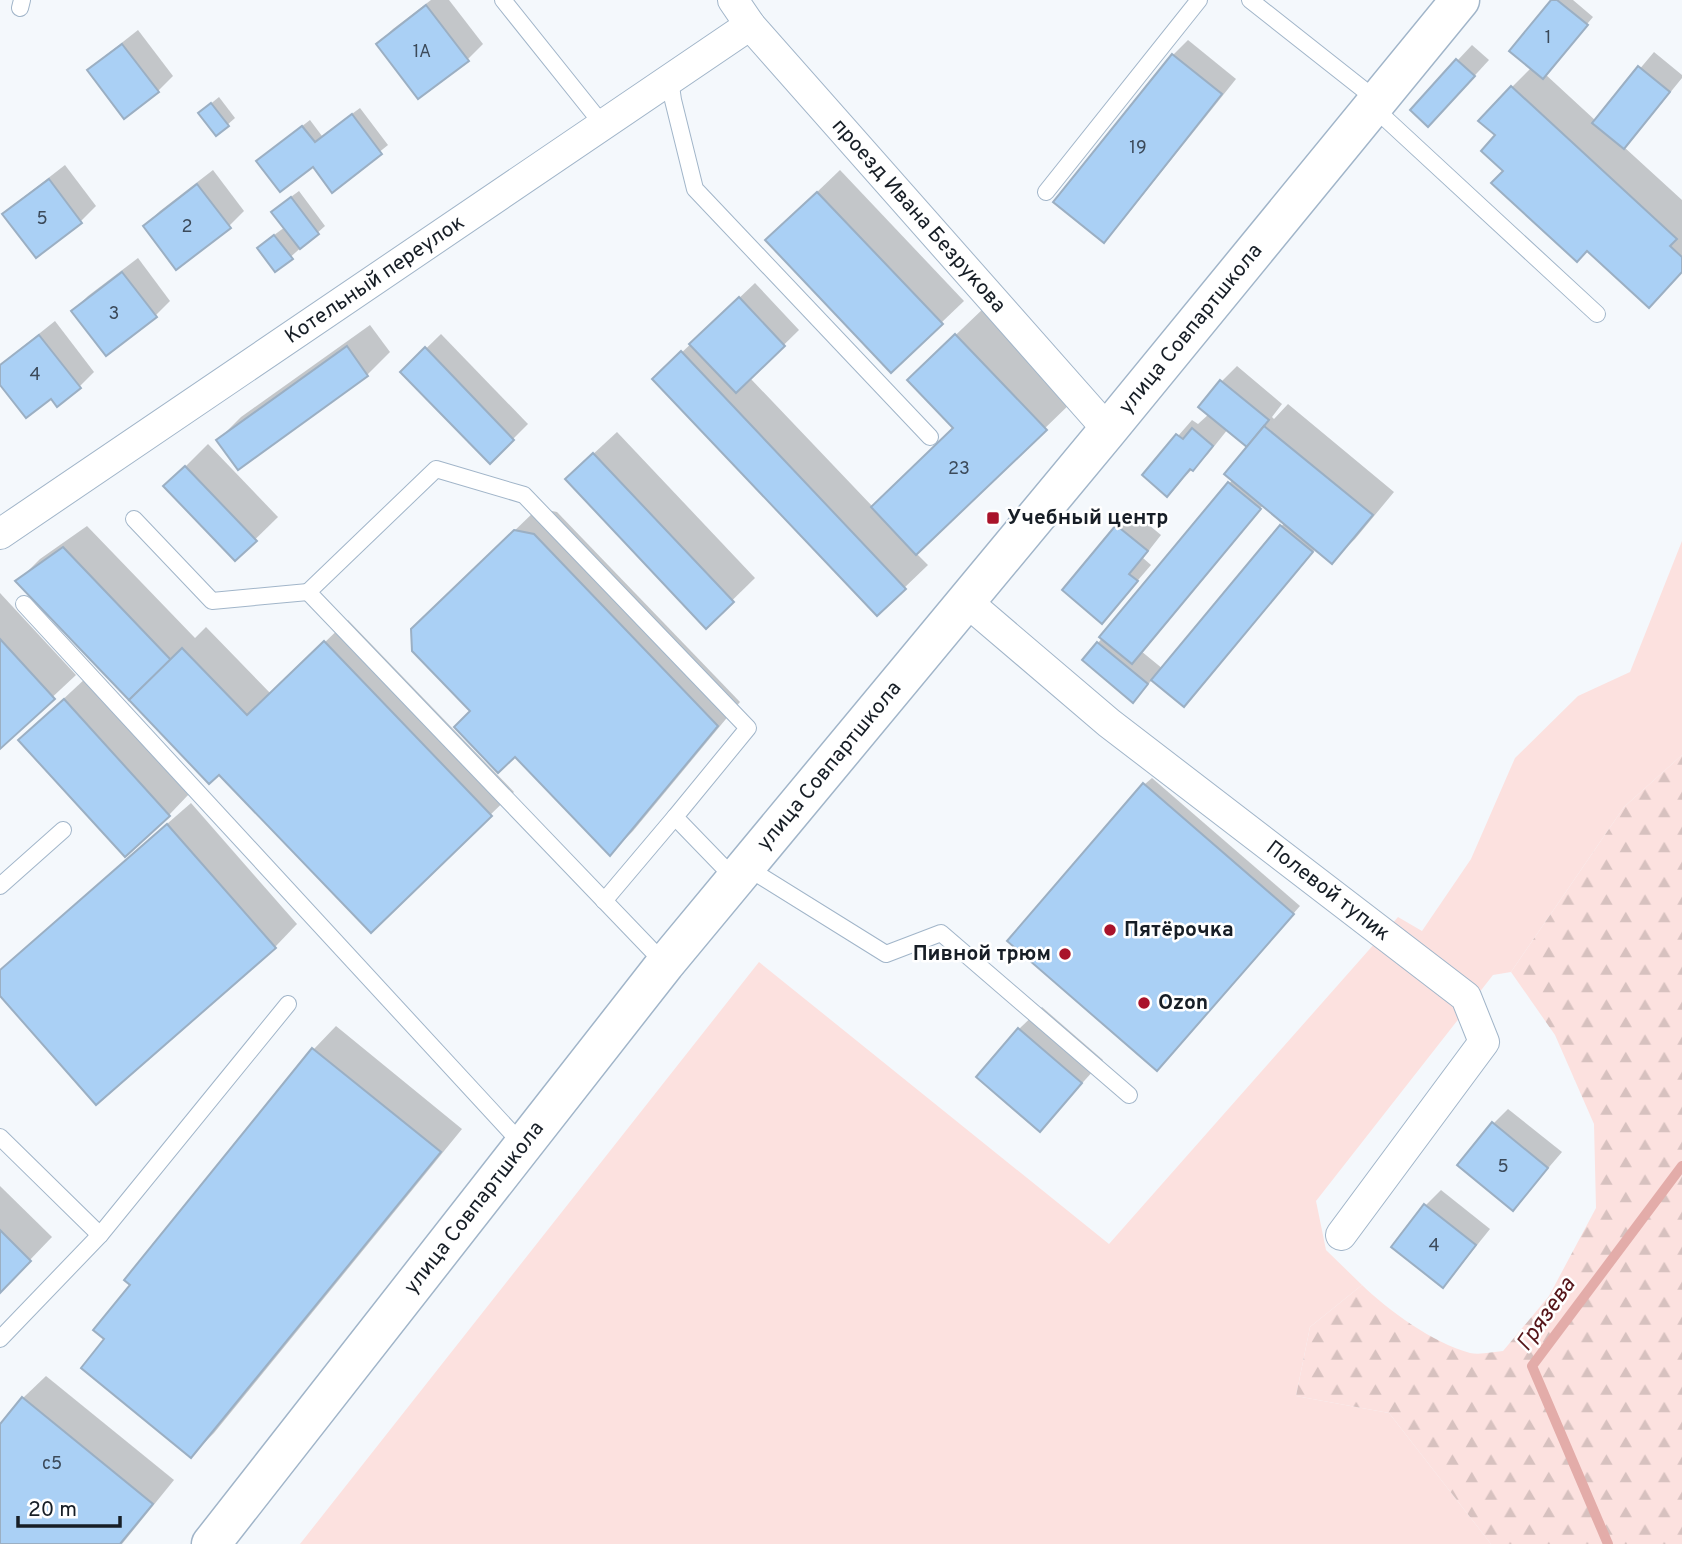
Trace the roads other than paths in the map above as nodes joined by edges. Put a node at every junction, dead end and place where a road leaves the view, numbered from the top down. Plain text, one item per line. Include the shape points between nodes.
1 (503, 0) edge
2 (1199, 0) edge
3 (1250, 0) edge
4 (1460, 0) edge
5 (744, 9) edge
6 (670, 79) junction
7 (1375, 104) junction
8 (603, 125) junction
9 (1046, 192) dead end
10 (1597, 314) dead end
11 (1108, 430) junction
12 (930, 438) dead end
13 (134, 519) dead end
14 (0, 534) edge
15 (308, 592) junction
16 (966, 601) junction
17 (24, 604) dead end
18 (675, 817) junction
19 (63, 830) dead end
20 (741, 873) junction
21 (0, 886) edge
22 (604, 901) junction
23 (665, 964) junction
24 (288, 1004) dead end
25 (1129, 1095) dead end
26 (0, 1137) edge
27 (523, 1145) junction
28 (100, 1235) junction
29 (1341, 1235) dead end
30 (0, 1339) edge
31 (211, 1544) edge

1 - 8 lane
2 - 9 lane
3 - 7 lane
4 - 7 street, улица Совпартшкола
5 - 6 street, Котельный переулок
5 - 11 street, проезд Ивана Безрукова
6 - 8 street, Котельный переулок
6 - 12 lane via 695,189
7 - 10 lane
7 - 11 street, улица Совпартшкола
8 - 14 street, Котельный переулок
11 - 16 street, улица Совпартшкола
13 - 15 lane via 212,601
15 - 18 lane via 436,469 524,495 748,728
15 - 22 lane
16 - 20 street, улица Совпартшкола
16 - 29 street, Полевой тупик via 1109,723 1466,998 1485,1042
17 - 27 lane
18 - 20 lane
18 - 22 lane
19 - 21 lane
20 - 23 street, улица Совпартшкола
20 - 25 lane via 886,954 942,933
22 - 23 lane
23 - 27 street, улица Совпартшкола
24 - 28 lane
26 - 28 lane
27 - 31 street, улица Совпартшкола
28 - 30 lane

